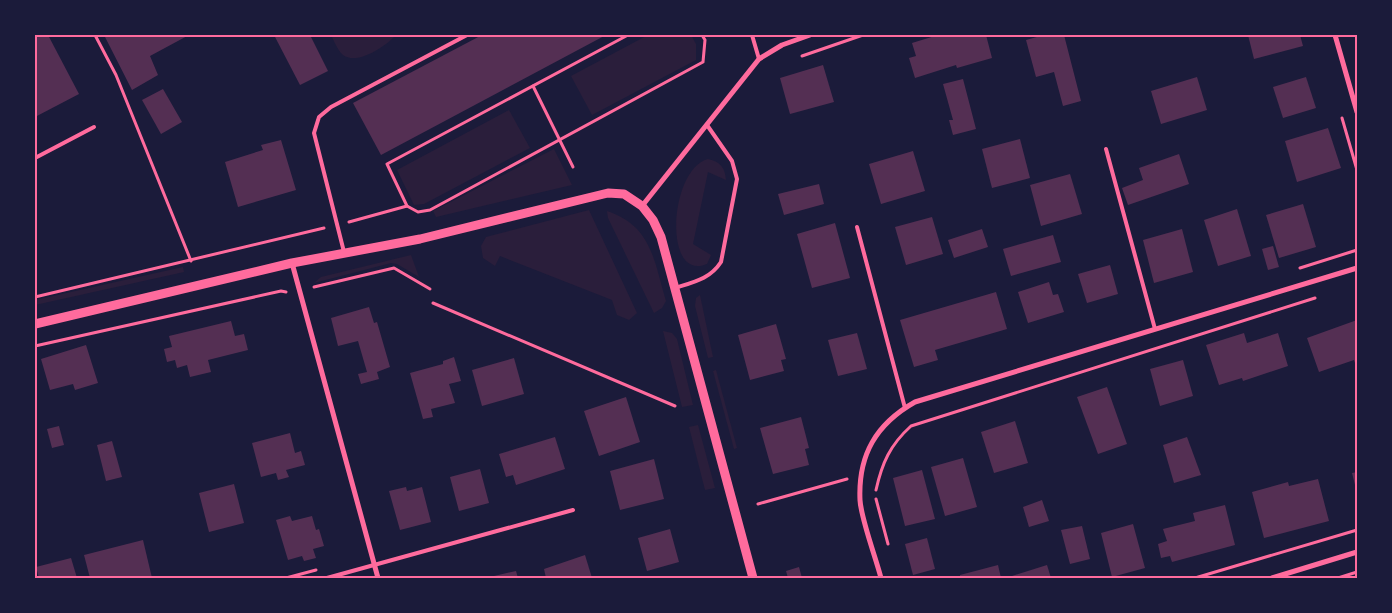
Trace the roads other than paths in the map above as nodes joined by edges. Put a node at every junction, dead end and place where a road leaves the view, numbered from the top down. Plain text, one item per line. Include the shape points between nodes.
1 (467, 35) edge
2 (752, 35) edge
3 (810, 35) edge
4 (1335, 35) edge
5 (759, 59) junction
6 (1357, 112) edge
7 (707, 126) junction
8 (94, 127) dead end
9 (1106, 148) dead end
10 (35, 158) edge
11 (642, 206) junction
12 (857, 227) dead end
13 (345, 254) junction
14 (292, 263) junction
15 (1357, 268) edge
16 (675, 288) junction
17 (35, 324) edge
18 (1155, 329) junction
19 (905, 408) junction
20 (573, 510) dead end
21 (1357, 552) edge
22 (374, 565) junction
23 (327, 578) edge
24 (378, 578) edge
25 (752, 578) edge
26 (881, 578) edge
27 (1272, 578) edge

1 - 13 lane via 331,107 319,117 314,133
2 - 5 lane
3 - 5 street via 782,45
4 - 6 street
5 - 7 street
7 - 11 street
7 - 16 lane via 732,161 737,180 721,262 715,272 702,280
8 - 10 lane
9 - 18 lane
11 - 13 street via 624,194 608,193
11 - 16 street via 661,237
12 - 19 lane
13 - 14 street
14 - 17 street
14 - 22 street
15 - 18 street
16 - 25 street
18 - 19 street via 915,402
19 - 26 street via 876,435 868,449 862,475 860,502
20 - 22 lane
21 - 27 street
22 - 23 lane
22 - 24 street

